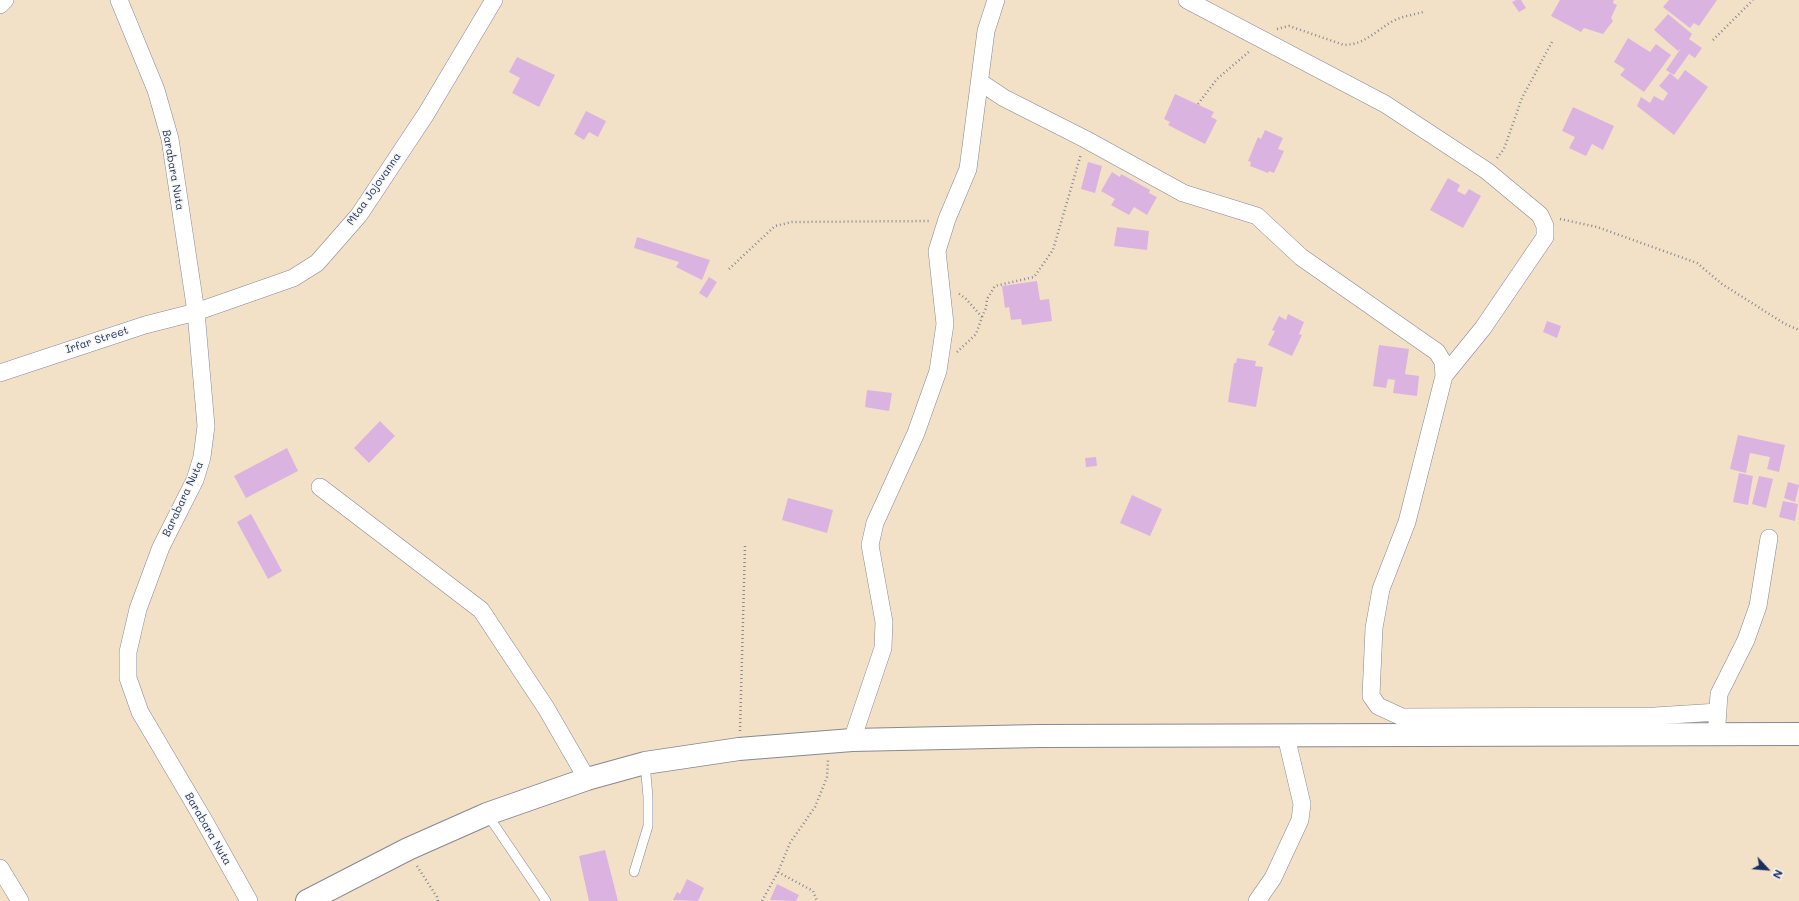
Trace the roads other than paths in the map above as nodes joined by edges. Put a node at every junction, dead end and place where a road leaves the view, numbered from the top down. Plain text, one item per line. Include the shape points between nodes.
1 (5, 0) edge
2 (119, 0) edge
3 (494, 0) edge
4 (996, 0) edge
5 (1187, 0) edge
6 (0, 5) edge
7 (980, 82) junction
8 (196, 312) junction
9 (0, 373) edge
10 (1444, 376) junction
11 (320, 487) dead end
12 (1769, 538) dead end
13 (1718, 712) junction
14 (1716, 734) junction
15 (1799, 734) edge
16 (1286, 736) junction
17 (852, 740) junction
18 (645, 764) junction
19 (587, 779) junction
20 (487, 814) junction
21 (0, 868) edge
22 (634, 872) dead end
23 (20, 901) edge
24 (249, 901) edge
25 (307, 901) edge
26 (546, 901) edge
27 (1257, 901) edge

1 - 6 street
2 - 8 street, Barabara Nuta via 156,90 170,139
3 - 8 street, Mtaa Jojovanna via 426,114 359,215 317,263 293,278
4 - 7 street via 986,31
5 - 10 street via 1386,104 1487,171 1540,215 1545,226 1545,237 1483,328
7 - 10 street via 1004,98 1183,193 1257,216 1301,256 1437,352 1443,362
7 - 17 street via 968,169 936,251 945,324 938,370 916,433 875,523 870,545 884,622 883,648
8 - 9 street, Irfar Street via 145,324
8 - 24 street, Barabara Nuta via 206,426 202,457 195,480 161,546 138,609 128,652 128,678 140,712
10 - 13 street via 1407,522 1381,589 1374,628 1371,696 1378,706 1402,717 1655,716
11 - 19 street via 481,610 546,708
12 - 13 street via 1758,606 1746,640 1719,694
13 - 14 street
14 - 15 main road
14 - 16 main road
16 - 17 main road via 1039,736
16 - 27 street via 1302,804 1300,820 1273,878
17 - 18 main road via 739,749
18 - 19 main road
18 - 22 lane via 648,826
19 - 20 main road
20 - 25 main road via 408,849
20 - 26 lane
21 - 23 street

